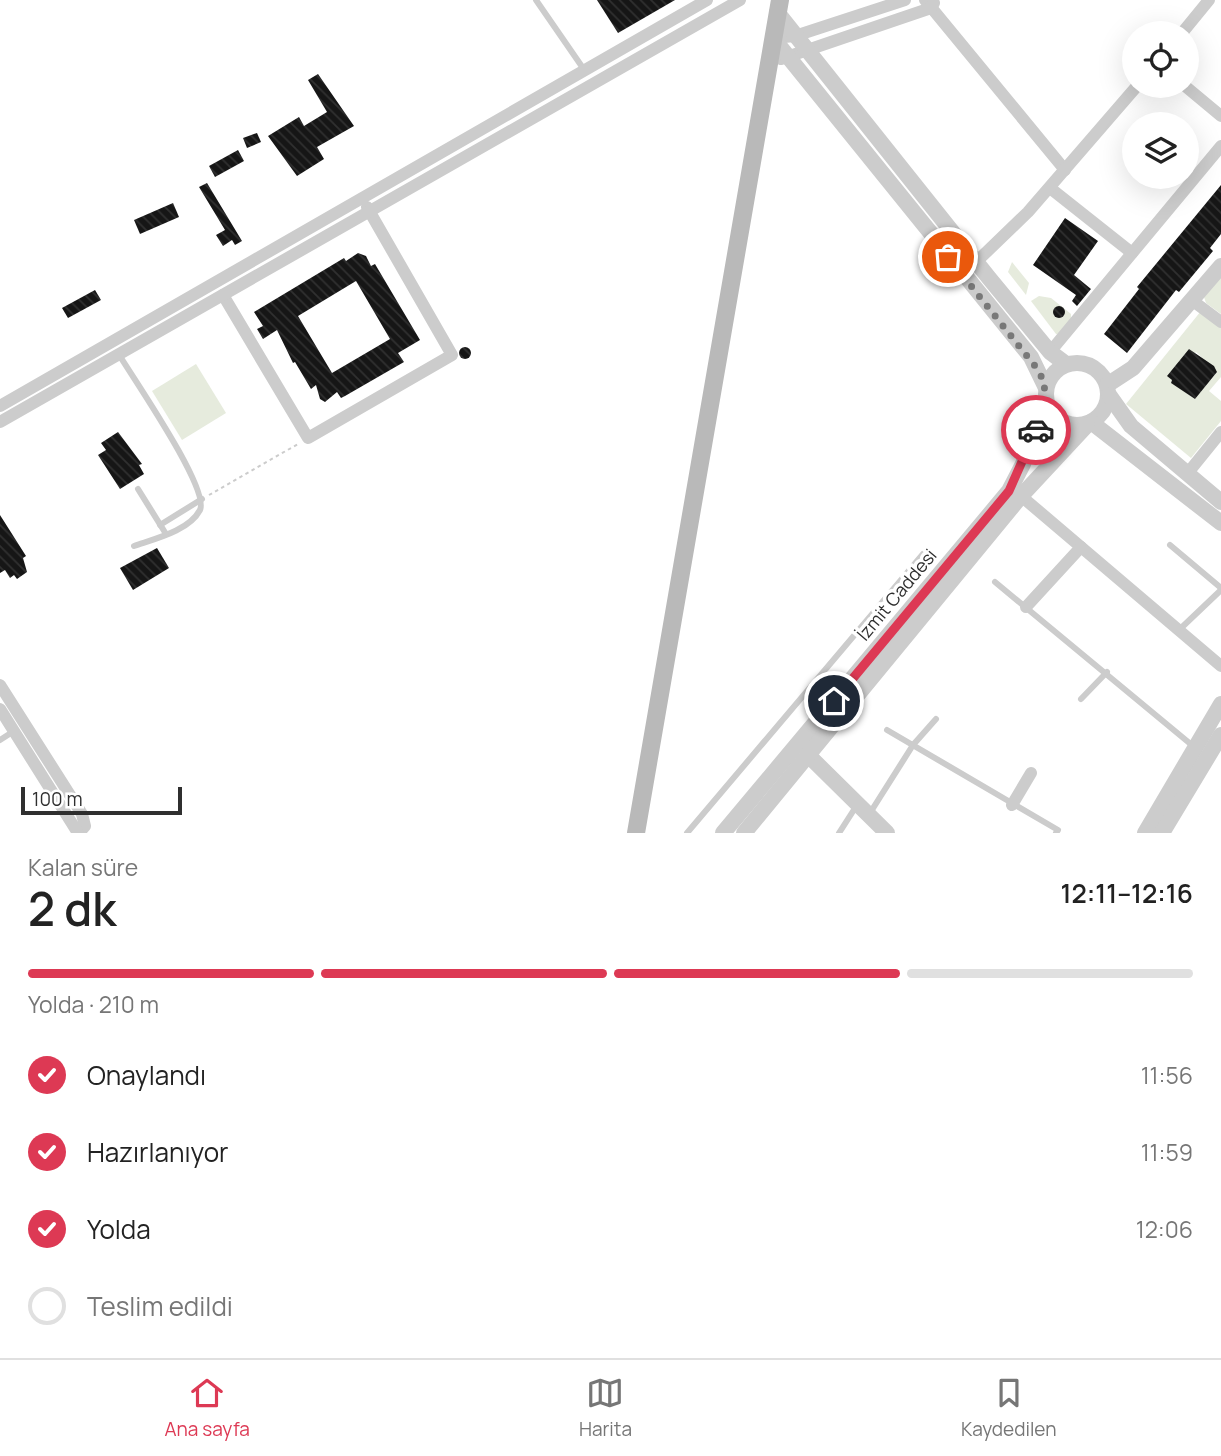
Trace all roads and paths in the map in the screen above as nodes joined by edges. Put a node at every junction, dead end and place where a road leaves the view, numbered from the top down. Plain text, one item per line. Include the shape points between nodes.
1 (536, 0) edge
2 (707, 0) edge
3 (740, 0) edge
4 (905, 0) edge
5 (1209, 0) edge
6 (930, 3) edge
7 (778, 6) edge
8 (1192, 21) edge
9 (795, 36) junction
10 (773, 38) junction
11 (806, 50) junction
12 (788, 57) junction
13 (768, 63) junction
14 (585, 71) junction
15 (1127, 98) edge
16 (1199, 98) edge
17 (1221, 116) edge
18 (1221, 146) edge
19 (1065, 170) junction
20 (1050, 188) junction
21 (362, 200) junction
22 (370, 212) junction
23 (1132, 253) junction
24 (976, 262) junction
25 (1221, 266) edge
26 (962, 274) junction
27 (223, 295) junction
28 (1193, 301) junction
29 (1221, 322) edge
30 (1050, 352) junction
31 (118, 353) junction
32 (1066, 365) junction
33 (1108, 390) junction
34 (1046, 393) junction
35 (0, 406) edge
36 (0, 422) edge
37 (1089, 424) junction
38 (1221, 432) edge
39 (308, 438) junction
40 (1187, 474) junction
41 (138, 489) dead end
42 (1021, 496) junction
43 (202, 499) junction
44 (1221, 502) edge
45 (1221, 523) edge
46 (160, 525) junction
47 (166, 534) junction
48 (1170, 545) dead end
49 (134, 546) dead end
50 (1081, 547) junction
51 (923, 554) dead end
52 (995, 582) dead end
53 (1221, 589) edge
54 (1026, 607) junction
55 (1179, 631) junction
56 (1221, 666) edge
57 (1107, 672) junction
58 (0, 685) edge
59 (1081, 699) dead end
60 (1221, 704) edge
61 (0, 709) edge
62 (936, 719) dead end
63 (887, 730) dead end
64 (14, 731) junction
65 (1221, 735) edge
66 (0, 740) edge
67 (913, 745) junction
68 (1195, 747) junction
69 (808, 755) junction
70 (1031, 773) dead end
71 (1012, 805) junction
72 (863, 809) junction
73 (636, 832) edge
74 (1059, 832) edge
75 (1165, 832) edge
76 (78, 833) edge
77 (687, 833) edge
78 (723, 833) edge
79 (744, 833) edge
80 (839, 833) edge
81 (887, 833) edge
82 (1144, 833) edge

1 - 14 lane
2 - 14 street
3 - 22 street
4 - 9 street
5 - 8 street
6 - 11 street
6 - 19 street
7 - 9 street
7 - 10 main road
9 - 10 street
9 - 11 street
10 - 12 street
10 - 13 main road
11 - 12 street
11 - 24 street
12 - 13 street
12 - 26 street
13 - 73 main road
14 - 21 street
15 - 19 street
16 - 17 street
18 - 23 street
19 - 20 street
20 - 23 street
20 - 24 street
21 - 22 street
21 - 35 street
22 - 27 street
22 - 39 street via 453,355
23 - 30 street
24 - 26 street
24 - 30 street
25 - 28 street
26 - 34 street via 1031,358
27 - 31 street
27 - 39 street
28 - 29 street
28 - 33 street
30 - 32 street
31 - 36 street
31 - 43 lane via 193,476
32 - 33 street via 1086,363 1096,368
32 - 34 street, İzmit Caddesi via 1057,370
33 - 37 street, İzmit Caddesi via 1103,412
33 - 40 street via 1131,426
34 - 37 street via 1061,421
34 - 78 street, İzmit Caddesi via 1023,464 1009,491
37 - 42 street, İzmit Caddesi
37 - 45 street
38 - 40 street
39 - 43 path
40 - 44 street
41 - 46 lane
42 - 50 street
42 - 69 street, İzmit Caddesi
43 - 46 lane
43 - 47 lane via 196,516
46 - 47 lane
47 - 49 lane
48 - 53 lane
50 - 54 street
50 - 55 street
51 - 77 lane
52 - 54 lane
53 - 55 lane
54 - 57 lane
55 - 56 street
57 - 59 lane
57 - 68 lane
58 - 76 street via 82,814 85,826
60 - 68 street
61 - 64 street
62 - 67 lane
63 - 67 lane
64 - 66 lane
64 - 76 street
65 - 75 street
67 - 71 lane
67 - 72 lane
68 - 82 street
69 - 72 street
69 - 79 street, İzmit Caddesi
70 - 71 street
71 - 74 lane
72 - 80 lane
72 - 81 street

